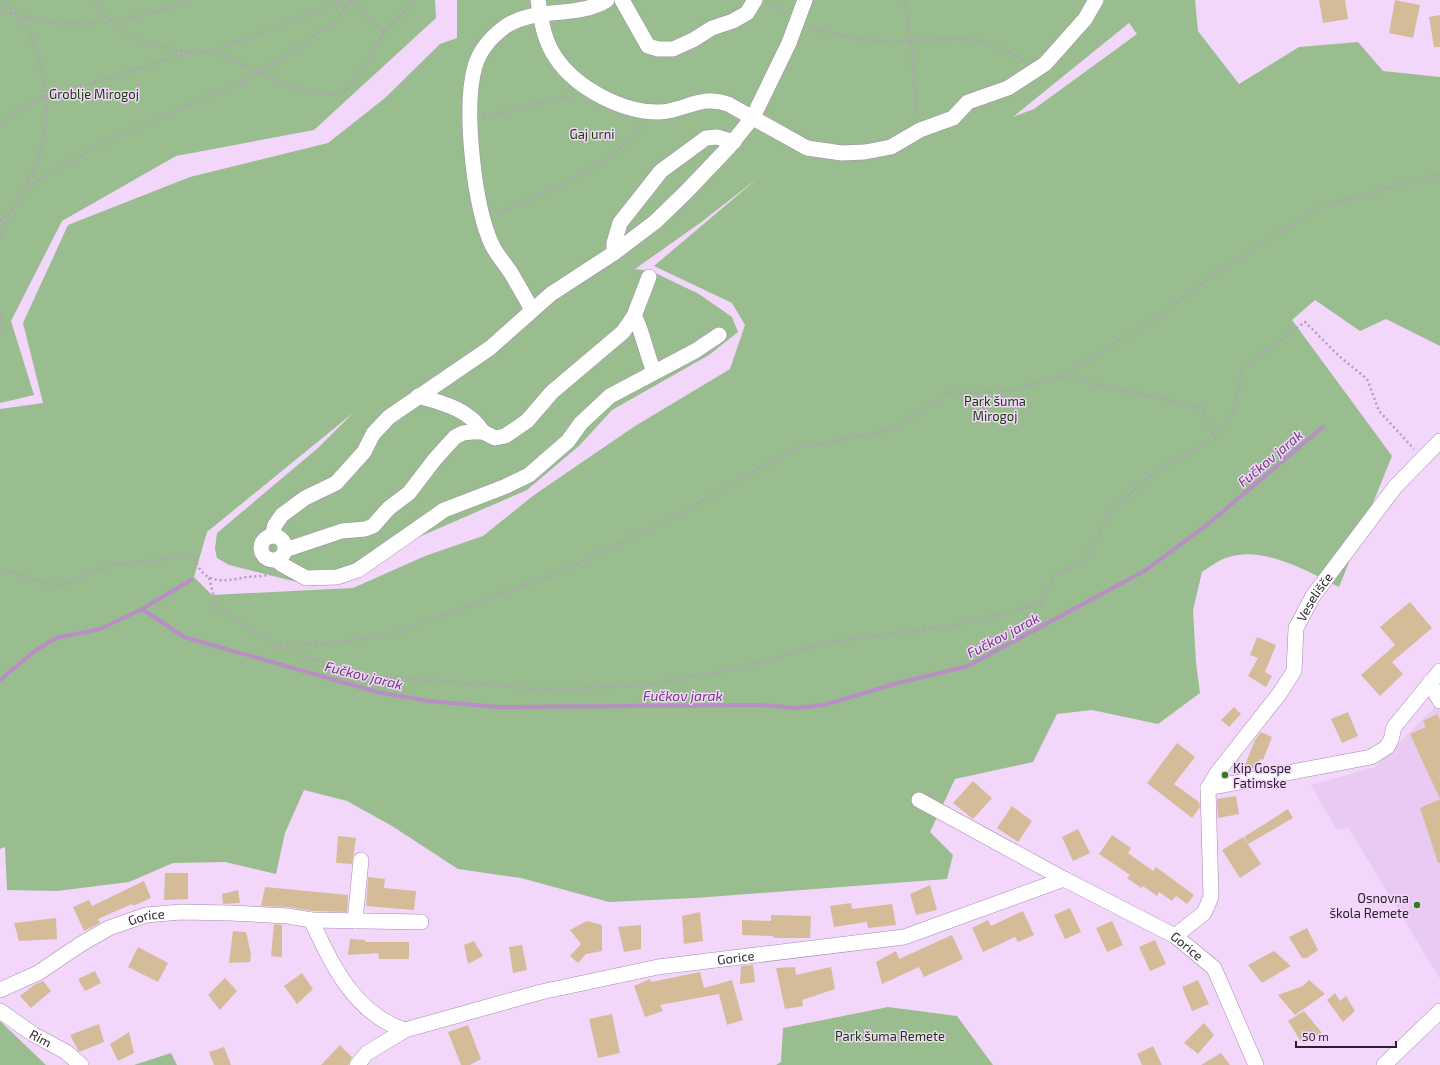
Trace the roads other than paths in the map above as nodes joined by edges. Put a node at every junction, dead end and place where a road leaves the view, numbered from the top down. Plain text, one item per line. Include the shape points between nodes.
1 (607, 0) edge
2 (622, 0) edge
3 (755, 0) edge
4 (805, 0) edge
5 (1096, 0) edge
6 (539, 7) edge
7 (753, 117) junction
8 (734, 142) junction
9 (614, 253) junction
10 (649, 277) dead end
11 (532, 310) junction
12 (634, 316) junction
13 (719, 335) dead end
14 (654, 372) junction
15 (418, 396) junction
16 (483, 432) junction
17 (1440, 441) edge
18 (272, 536) junction
19 (281, 558) junction
20 (1440, 671) edge
21 (1430, 682) junction
22 (1440, 701) edge
23 (1208, 788) junction
24 (919, 800) dead end
25 (361, 860) dead end
26 (1064, 879) junction
27 (311, 920) junction
28 (355, 921) junction
29 (421, 922) dead end
30 (1175, 936) junction
31 (0, 990) edge
32 (0, 1011) edge
33 (1440, 1011) edge
34 (405, 1030) junction
35 (81, 1065) edge
36 (357, 1065) edge
37 (1256, 1065) edge
38 (1384, 1065) edge

1 - 6 street via 597,6 580,10
2 - 3 street via 648,46 658,50 693,40 712,28 747,13
4 - 7 street via 798,23
5 - 7 street via 1085,19 1039,68 1008,88 968,102 953,118 920,130 891,147 842,153 807,148
6 - 7 street via 544,32 555,57 572,77 591,91 636,109 660,112 715,99
6 - 11 street via 506,26 483,49 475,66 471,92 471,145 479,204 492,246
7 - 8 street
8 - 9 street via 655,222
8 - 9 street via 717,137 706,138 661,171 620,223
9 - 11 street via 551,294
10 - 12 street
11 - 15 street via 490,348
12 - 14 street via 638,320
12 - 16 street via 623,332 552,392 527,421 505,436 495,438
13 - 14 street via 695,351
14 - 19 street via 610,396 582,423 568,441 529,475 444,510 358,570 337,577 306,578
15 - 16 street via 453,406 466,414
15 - 18 street via 389,417 373,434 364,452 336,482 305,498 282,515 275,525
16 - 19 street via 463,433 455,437 408,493 389,508 373,526 365,530 342,531
17 - 23 street, Veselišče via 1395,487 1313,596 1296,628 1294,671 1280,693 1216,773
18 - 19 street via 281,539 284,544
18 - 19 street via 264,539 261,552 270,560
20 - 21 street
21 - 22 street
21 - 23 street via 1394,726 1391,740 1386,747 1371,757
23 - 30 street via 1211,897 1204,912
24 - 26 street, Gorice
25 - 28 street
26 - 30 street, Gorice
26 - 34 street, Gorice via 904,937 658,967 541,992
27 - 28 street, Gorice
27 - 31 street, Gorice via 288,916 230,913 181,912 146,915 109,928 38,973
27 - 34 street via 334,967 350,992 381,1018
28 - 29 street, Gorice
30 - 37 street, Gorice via 1214,968
32 - 35 street, Rim via 33,1034 66,1052
33 - 38 street
34 - 36 street, Gorice via 367,1053

